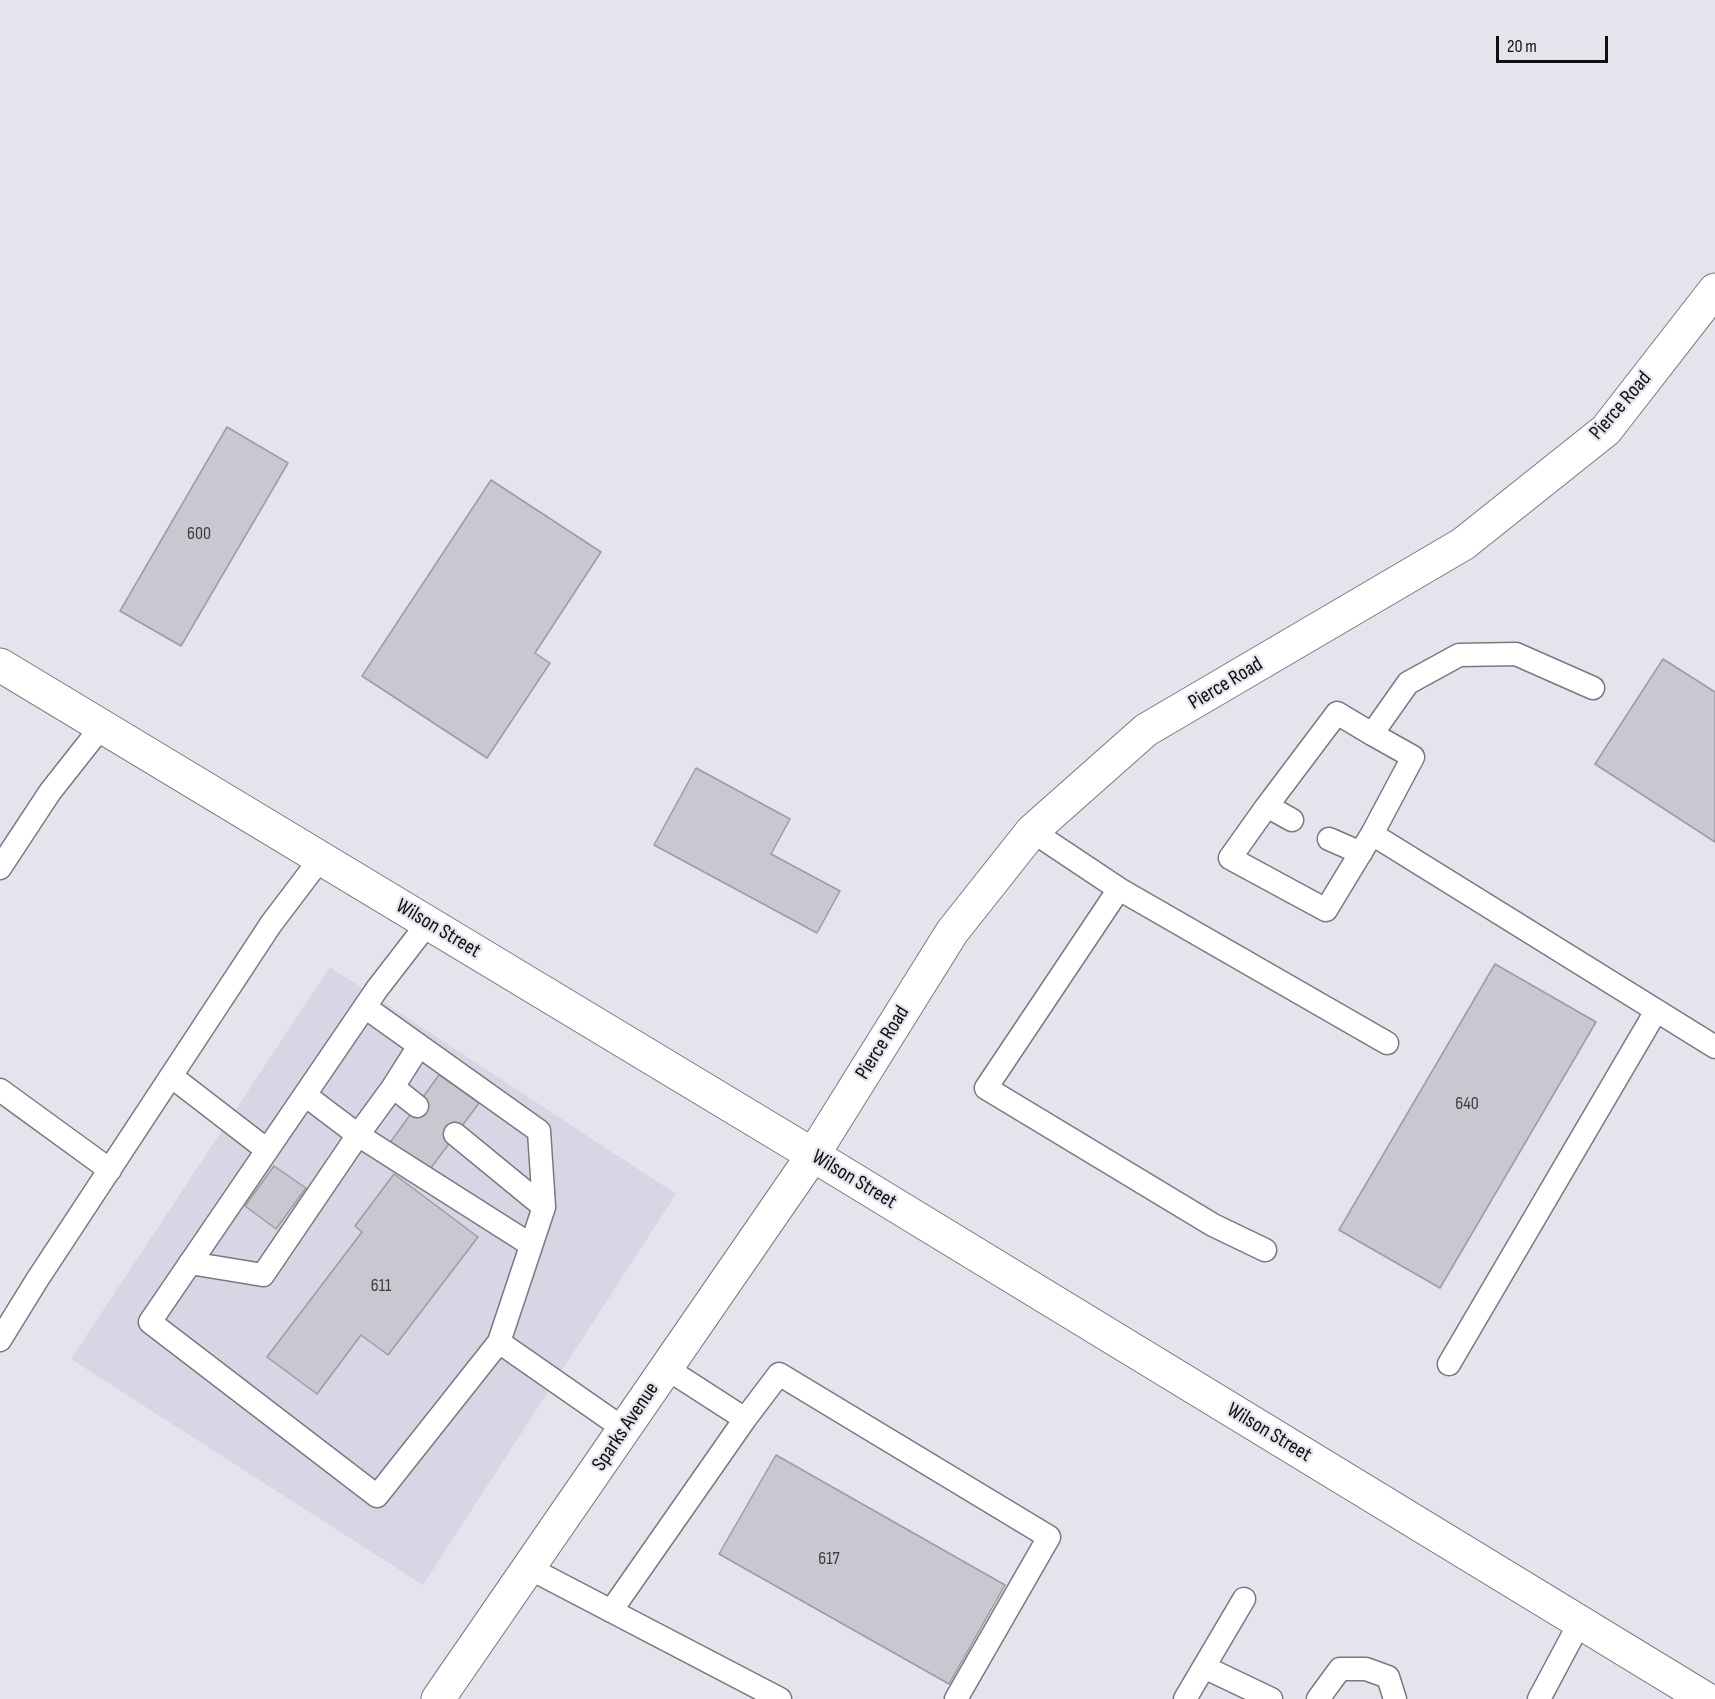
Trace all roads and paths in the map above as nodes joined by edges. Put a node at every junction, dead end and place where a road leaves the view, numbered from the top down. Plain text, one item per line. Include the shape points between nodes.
1 (1715, 290) edge
2 (0, 665) edge
3 (1593, 687) dead end
4 (102, 726) junction
5 (1372, 734) junction
6 (1267, 806) junction
7 (1292, 820) dead end
8 (1032, 831) junction
9 (1329, 839) dead end
10 (1366, 843) junction
11 (321, 858) junction
12 (0, 868) edge
13 (1119, 889) junction
14 (428, 923) junction
15 (364, 1007) junction
16 (1656, 1011) junction
17 (1387, 1043) dead end
18 (419, 1046) junction
19 (1715, 1047) edge
20 (171, 1076) junction
21 (393, 1087) junction
22 (0, 1090) edge
23 (305, 1095) junction
24 (417, 1106) dead end
25 (455, 1134) dead end
26 (358, 1135) junction
27 (267, 1150) junction
28 (813, 1155) junction
29 (110, 1170) junction
30 (544, 1207) junction
31 (531, 1245) junction
32 (1265, 1250) dead end
33 (190, 1263) junction
34 (0, 1340) edge
35 (499, 1342) junction
36 (1449, 1364) dead end
37 (666, 1368) junction
38 (745, 1419) junction
39 (624, 1429) junction
40 (529, 1568) junction
41 (1244, 1599) dead end
42 (611, 1611) junction
43 (1580, 1622) junction
44 (1204, 1667) junction
45 (438, 1699) edge
46 (780, 1699) edge
47 (956, 1699) edge
48 (1185, 1699) edge
49 (1271, 1699) edge
50 (1318, 1699) edge
51 (1395, 1699) edge
52 (1539, 1699) edge
53 (1706, 1699) edge

1 - 8 main road, Pierce Road via 1606,430 1463,544 1146,730
2 - 4 main road, Wilson Street
3 - 5 lane via 1516,654 1459,654 1408,682
4 - 11 main road, Wilson Street
4 - 12 lane via 50,792
5 - 6 lane via 1337,713
5 - 10 lane via 1413,757
6 - 7 lane
6 - 10 lane via 1230,858 1326,910
8 - 13 lane
8 - 28 main road, Pierce Road via 952,932
9 - 10 lane
10 - 16 lane
11 - 14 main road, Wilson Street
11 - 20 lane via 271,924
13 - 17 lane
13 - 32 lane via 986,1088 1213,1225
14 - 15 lane
14 - 28 main road, Wilson Street
15 - 18 lane
15 - 23 lane
16 - 19 lane
16 - 36 lane
18 - 21 lane
18 - 30 lane via 539,1131
20 - 27 lane
20 - 29 lane
21 - 24 lane
21 - 26 lane
22 - 29 lane
23 - 26 lane
23 - 27 lane
25 - 30 lane
26 - 31 lane
26 - 33 lane via 263,1275
27 - 33 lane
28 - 37 main road, Sparks Avenue
28 - 43 main road, Wilson Street
29 - 34 lane
30 - 31 lane
31 - 35 lane
33 - 35 lane via 150,1322 376,1496
35 - 39 lane
37 - 38 lane
37 - 39 main road, Sparks Avenue
38 - 42 lane
38 - 47 lane via 779,1374 1049,1538
39 - 40 main road, Sparks Avenue
40 - 42 lane
40 - 45 main road, Sparks Avenue
41 - 44 lane
42 - 46 lane
43 - 52 lane
43 - 53 main road, Wilson Street
44 - 48 lane
44 - 49 lane
50 - 51 lane via 1340,1669 1365,1669 1388,1677

